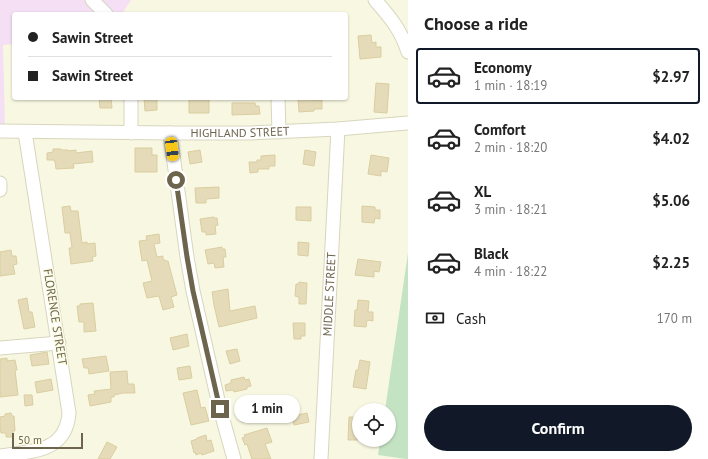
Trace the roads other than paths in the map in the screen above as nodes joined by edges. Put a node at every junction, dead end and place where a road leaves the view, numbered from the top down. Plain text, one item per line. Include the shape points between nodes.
1 (92, 0) edge
2 (382, 3) edge
3 (104, 12) edge
4 (408, 52) edge
5 (131, 100) edge
6 (278, 100) edge
7 (408, 123) edge
8 (338, 129) junction
9 (0, 131) edge
10 (25, 132) junction
11 (279, 132) junction
12 (131, 133) junction
13 (170, 133) junction
14 (0, 183) edge
15 (0, 190) edge
16 (59, 342) junction
17 (0, 348) edge
18 (0, 456) edge
19 (234, 459) edge
20 (321, 459) edge

1 - 3 street
2 - 4 street via 398,28
5 - 12 street
6 - 11 street
7 - 8 street, HIGHLAND STREET
8 - 11 street, HIGHLAND STREET
8 - 20 street, MIDDLE STREET
9 - 10 street, HIGHLAND STREET
10 - 12 street, HIGHLAND STREET
10 - 16 street, FLORENCE STREET
11 - 13 street, HIGHLAND STREET
12 - 13 street, HIGHLAND STREET
13 - 19 street via 193,291
14 - 15 street
16 - 17 street
16 - 18 street, FLORENCE STREET via 69,413 66,430 49,446

